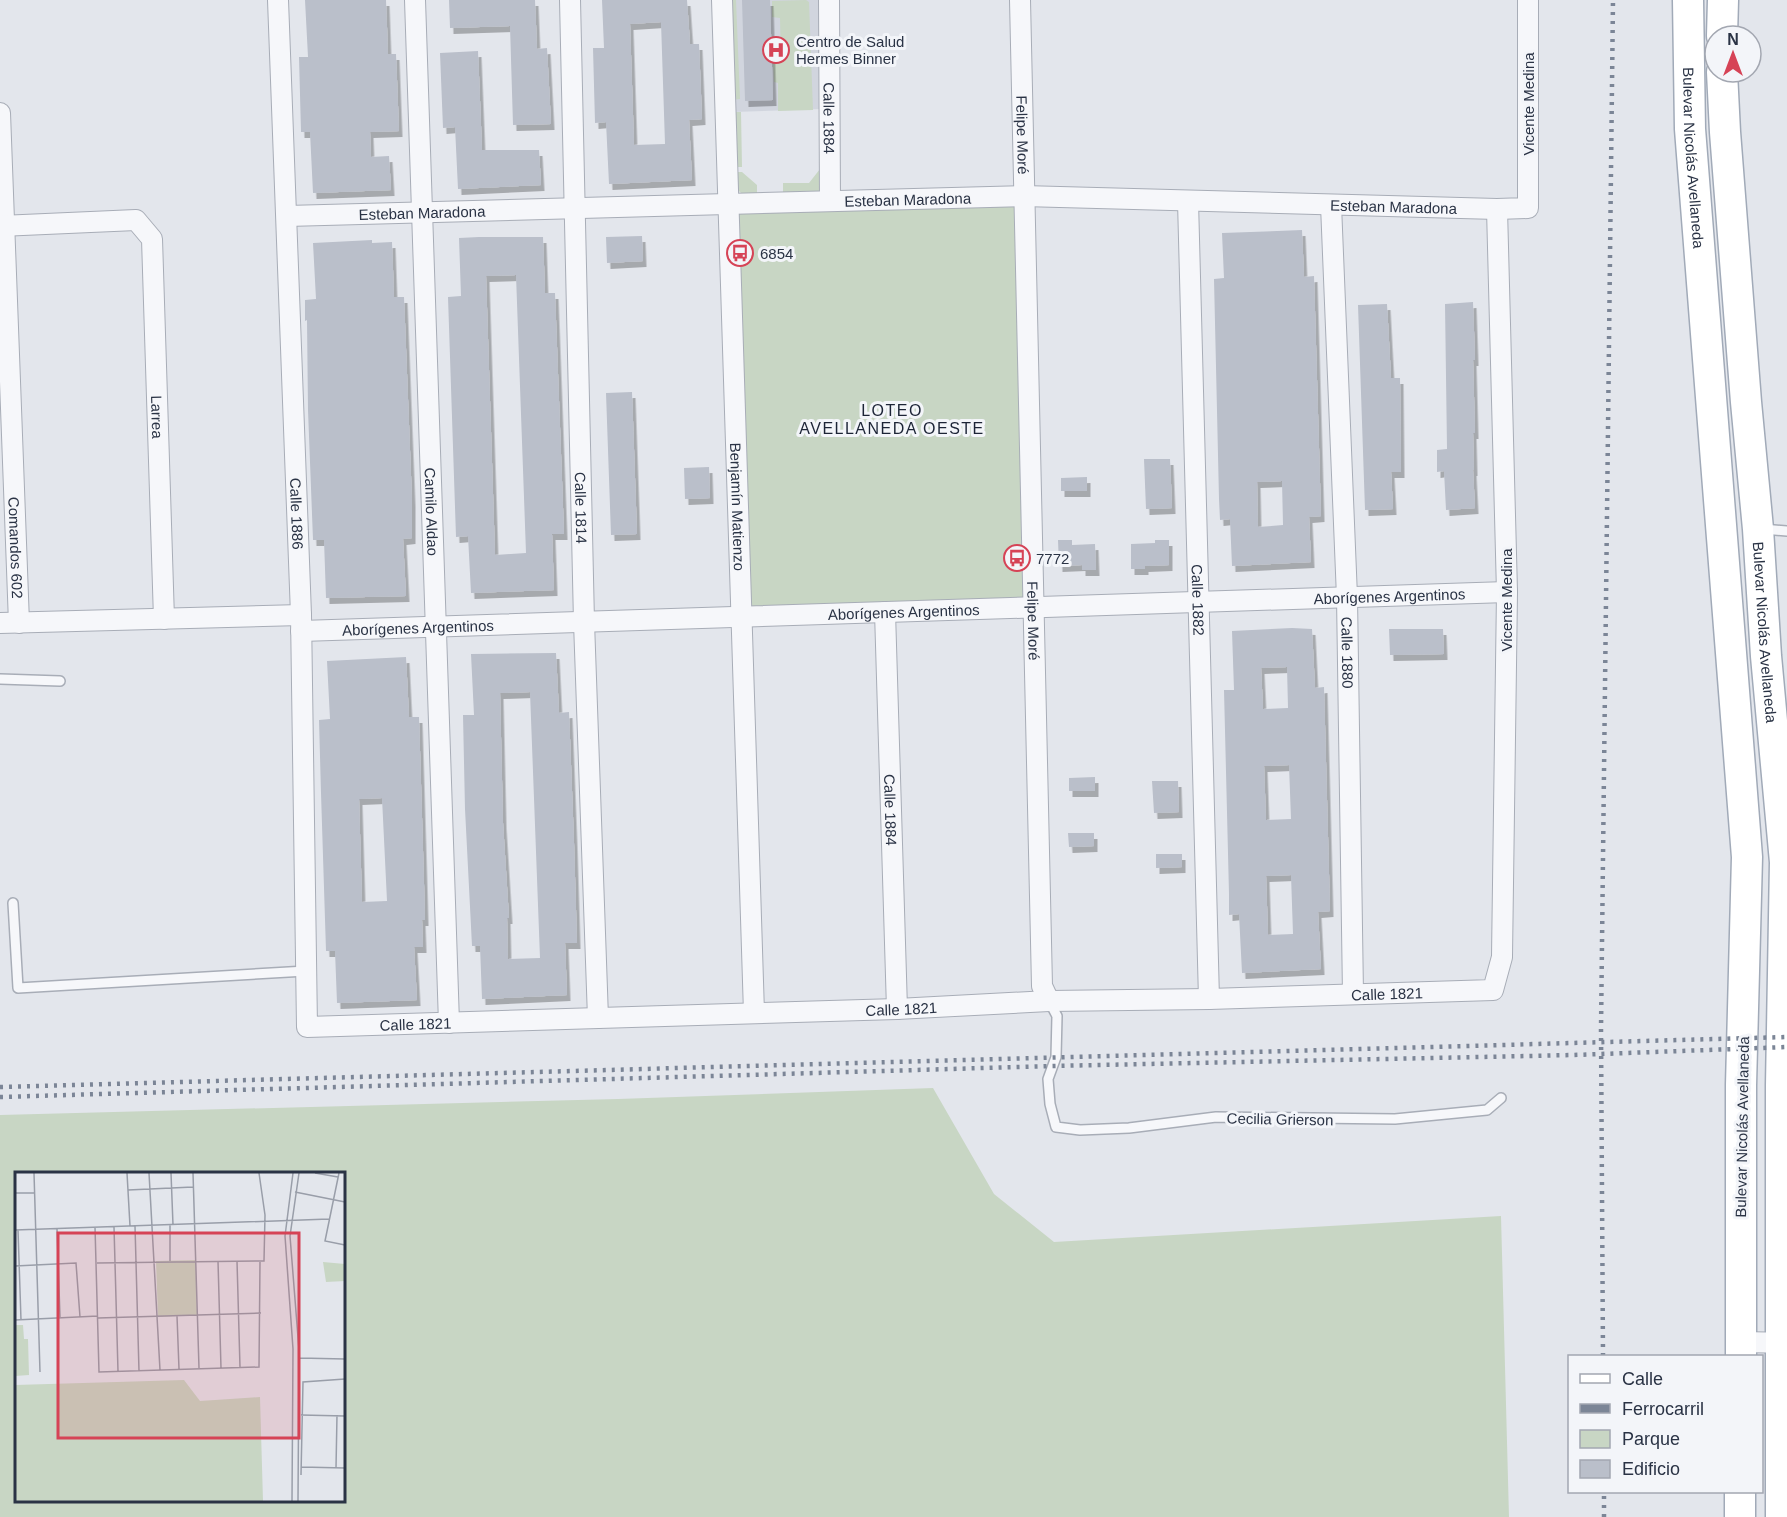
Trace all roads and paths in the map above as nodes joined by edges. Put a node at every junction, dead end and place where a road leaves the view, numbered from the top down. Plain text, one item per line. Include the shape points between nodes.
1 (278, 0) edge
2 (415, 0) edge
3 (570, 0) edge
4 (722, 0) edge
5 (829, 0) edge
6 (1020, 0) edge
7 (1528, 0) edge
8 (1688, 0) edge
9 (1723, 0) edge
10 (1722, 24) edge
11 (1723, 84) edge
12 (0, 113) edge
13 (1023, 196) junction
14 (830, 201) junction
15 (1188, 201) junction
16 (729, 204) junction
17 (1331, 205) junction
18 (575, 208) junction
19 (1528, 208) joint
20 (1497, 209) junction
21 (422, 212) junction
22 (287, 216) junction
23 (2, 226) edge
24 (1736, 494) junction
25 (1772, 530) edge
26 (1507, 592) junction
27 (1347, 597) junction
28 (1198, 602) junction
29 (1033, 607) junction
30 (885, 612) junction
31 (742, 616) junction
32 (164, 619) junction
33 (584, 621) junction
34 (9, 623) edge
35 (301, 623) junction
36 (436, 626) junction
37 (0, 679) edge
38 (60, 681) dead end
39 (13, 903) dead end
40 (1786, 923) edge
41 (306, 971) junction
42 (1493, 990) joint
43 (1353, 994) junction
44 (1209, 999) junction
45 (1049, 1001) junction
46 (897, 1009) junction
47 (754, 1013) junction
48 (598, 1018) junction
49 (449, 1023) junction
50 (308, 1027) joint
51 (1501, 1098) dead end
52 (1056, 1127) joint
53 (1784, 1343) edge
54 (1741, 1349) edge
55 (1740, 1493) edge
56 (1740, 1517) edge
57 (1781, 1517) edge

1 - 22 street, Calle 1886
2 - 21 street, Camilo Aldao
3 - 18 street, Calle 1814
4 - 16 street, Benjamín Matienzo
5 - 14 street, Calle 1884
6 - 13 street, Felipe Moré
7 - 19 street, Vicente Medina
8 - 24 main road, Bulevar Nicolás Avellaneda via 1690,129
9 - 10 main road
11 - 24 main road, Bulevar Nicolás Avellaneda
12 - 23 street, Comandos 602
13 - 14 street, Esteban Maradona
13 - 15 street, Esteban Maradona
13 - 29 street, Felipe Moré
14 - 16 street, Esteban Maradona
15 - 17 street, Esteban Maradona
15 - 28 street, Calle 1882
16 - 18 street, Esteban Maradona
16 - 31 street, Benjamín Matienzo
17 - 20 street, Esteban Maradona
17 - 27 street, Calle 1880
18 - 21 street, Esteban Maradona
18 - 33 street, Calle 1814
19 - 20 street, Esteban Maradona
20 - 26 street, Vicente Medina
21 - 22 street, Esteban Maradona
21 - 36 street, Camilo Aldao
22 - 35 street, Calle 1886
23 - 32 street, Larrea via 136,220 152,239
23 - 34 street, Comandos 602
24 - 25 main road, Bulevar Nicolás Avellaneda
24 - 54 main road, Bulevar Nicolás Avellaneda via 1747,857 1741,1097
25 - 40 main road, Bulevar Nicolás Avellaneda via 1766,656 1785,862
26 - 27 street, Aborígenes Argentinos
26 - 42 street, Vicente Medina via 1502,957
27 - 28 street, Aborígenes Argentinos
27 - 43 street, Calle 1880
28 - 29 street, Aborígenes Argentinos
28 - 44 street, Calle 1882
29 - 30 street, Aborígenes Argentinos
29 - 45 street, Felipe Moré via 1042,986
30 - 31 street, Aborígenes Argentinos
30 - 46 street, Calle 1884
31 - 33 street, Aborígenes Argentinos
31 - 47 street, Benjamín Matienzo
32 - 34 street, Aborígenes Argentinos
32 - 35 street, Aborígenes Argentinos
33 - 36 street, Aborígenes Argentinos
33 - 48 street, Calle 1814
35 - 36 street, Aborígenes Argentinos
35 - 41 street, Calle 1886
36 - 49 street, Camilo Aldao
37 - 38 lane
39 - 41 lane via 18,988
40 - 53 main road, Bulevar Nicolás Avellaneda via 1781,1084
41 - 50 street, Calle 1886
42 - 43 street, Calle 1821
43 - 44 street, Calle 1821
44 - 45 street, Calle 1821
45 - 46 street, Calle 1821
45 - 52 lane, Felipe Moré via 1057,1016 1056,1057 1048,1078
46 - 47 street, Calle 1821
47 - 48 street, Calle 1821
48 - 49 street, Calle 1821
49 - 50 street, Calle 1821
51 - 52 lane, Cecilia Grierson via 1487,1110 1395,1119 1216,1117 1129,1128
53 - 54 street
53 - 57 main road, Bulevar Nicolás Avellaneda
55 - 56 main road

